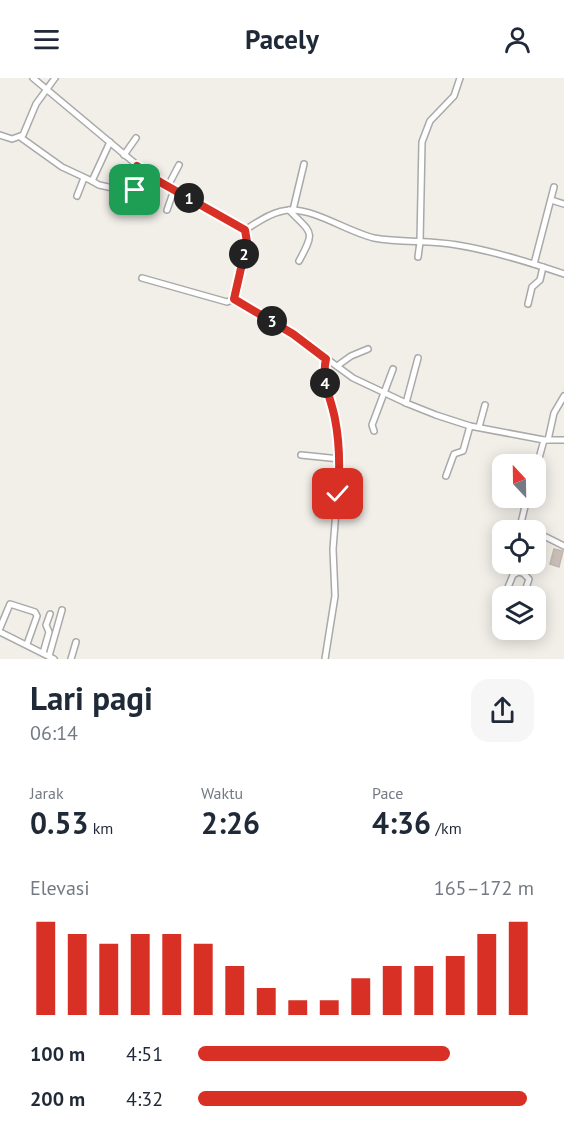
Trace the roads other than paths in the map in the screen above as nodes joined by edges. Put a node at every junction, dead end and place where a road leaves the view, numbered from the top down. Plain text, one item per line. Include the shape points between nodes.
1 (33, 78) edge
2 (55, 78) edge
3 (460, 78) edge
4 (45, 89) junction
5 (0, 136) edge
6 (20, 138) junction
7 (136, 138) dead end
8 (110, 142) junction
9 (124, 155) junction
10 (304, 164) dead end
11 (178, 165) dead end
12 (137, 166) junction
13 (149, 175) junction
14 (84, 178) junction
15 (92, 181) junction
16 (168, 186) junction
17 (554, 187) dead end
18 (113, 189) dead end
19 (135, 190) dead end
20 (174, 190) junction
21 (77, 196) dead end
22 (551, 200) junction
23 (142, 202) dead end
24 (564, 204) edge
25 (167, 210) dead end
26 (291, 210) junction
27 (245, 230) junction
28 (420, 242) junction
29 (418, 257) dead end
30 (299, 261) dead end
31 (534, 264) junction
32 (543, 267) junction
33 (564, 274) edge
34 (142, 278) dead end
35 (234, 299) junction
36 (528, 304) dead end
37 (368, 349) dead end
38 (418, 358) dead end
39 (326, 359) junction
40 (337, 366) junction
41 (393, 369) dead end
42 (386, 394) junction
43 (564, 396) edge
44 (406, 403) junction
45 (485, 405) dead end
46 (470, 426) junction
47 (479, 427) junction
48 (374, 431) dead end
49 (546, 440) junction
50 (564, 440) edge
51 (541, 454) edge
52 (301, 455) dead end
53 (340, 459) junction
54 (446, 476) dead end
55 (546, 537) edge
56 (564, 546) edge
57 (62, 610) dead end
58 (50, 614) dead end
59 (0, 630) edge
60 (76, 642) dead end
61 (27, 644) junction
62 (43, 653) junction
63 (52, 658) edge
64 (71, 659) edge
65 (325, 659) edge

1 - 4 street
2 - 4 street
3 - 28 street via 454,96 430,121 422,142
4 - 6 street
4 - 8 street
5 - 6 street
6 - 14 street via 62,168
7 - 9 street
8 - 9 street
8 - 15 street
9 - 12 street
10 - 26 street
11 - 16 street
12 - 13 street
12 - 19 street via 129,186
13 - 16 street
13 - 23 street
14 - 15 street
14 - 21 street
15 - 18 street
16 - 20 street
17 - 22 street
20 - 25 street
20 - 27 street
22 - 24 street
22 - 31 street
26 - 27 street
26 - 28 street via 375,238
26 - 30 street via 310,235
27 - 35 street via 247,242
28 - 29 street
28 - 31 street via 456,244
31 - 32 street
32 - 33 street
32 - 36 street
34 - 35 street via 227,302
35 - 39 street
37 - 40 street
38 - 44 street
39 - 40 street
39 - 53 street via 324,377
40 - 42 street
41 - 42 street
42 - 44 street
42 - 48 street via 372,425
43 - 49 street
44 - 46 street
45 - 47 street
46 - 47 street
46 - 54 street via 463,451 454,454
47 - 49 street
49 - 50 street
49 - 51 street
52 - 53 street
53 - 65 street via 333,549 334,607
55 - 56 street
57 - 63 street
58 - 62 street
59 - 61 street
59 - 61 street via 10,604 35,612 38,616
60 - 64 street
61 - 62 street
62 - 63 street

